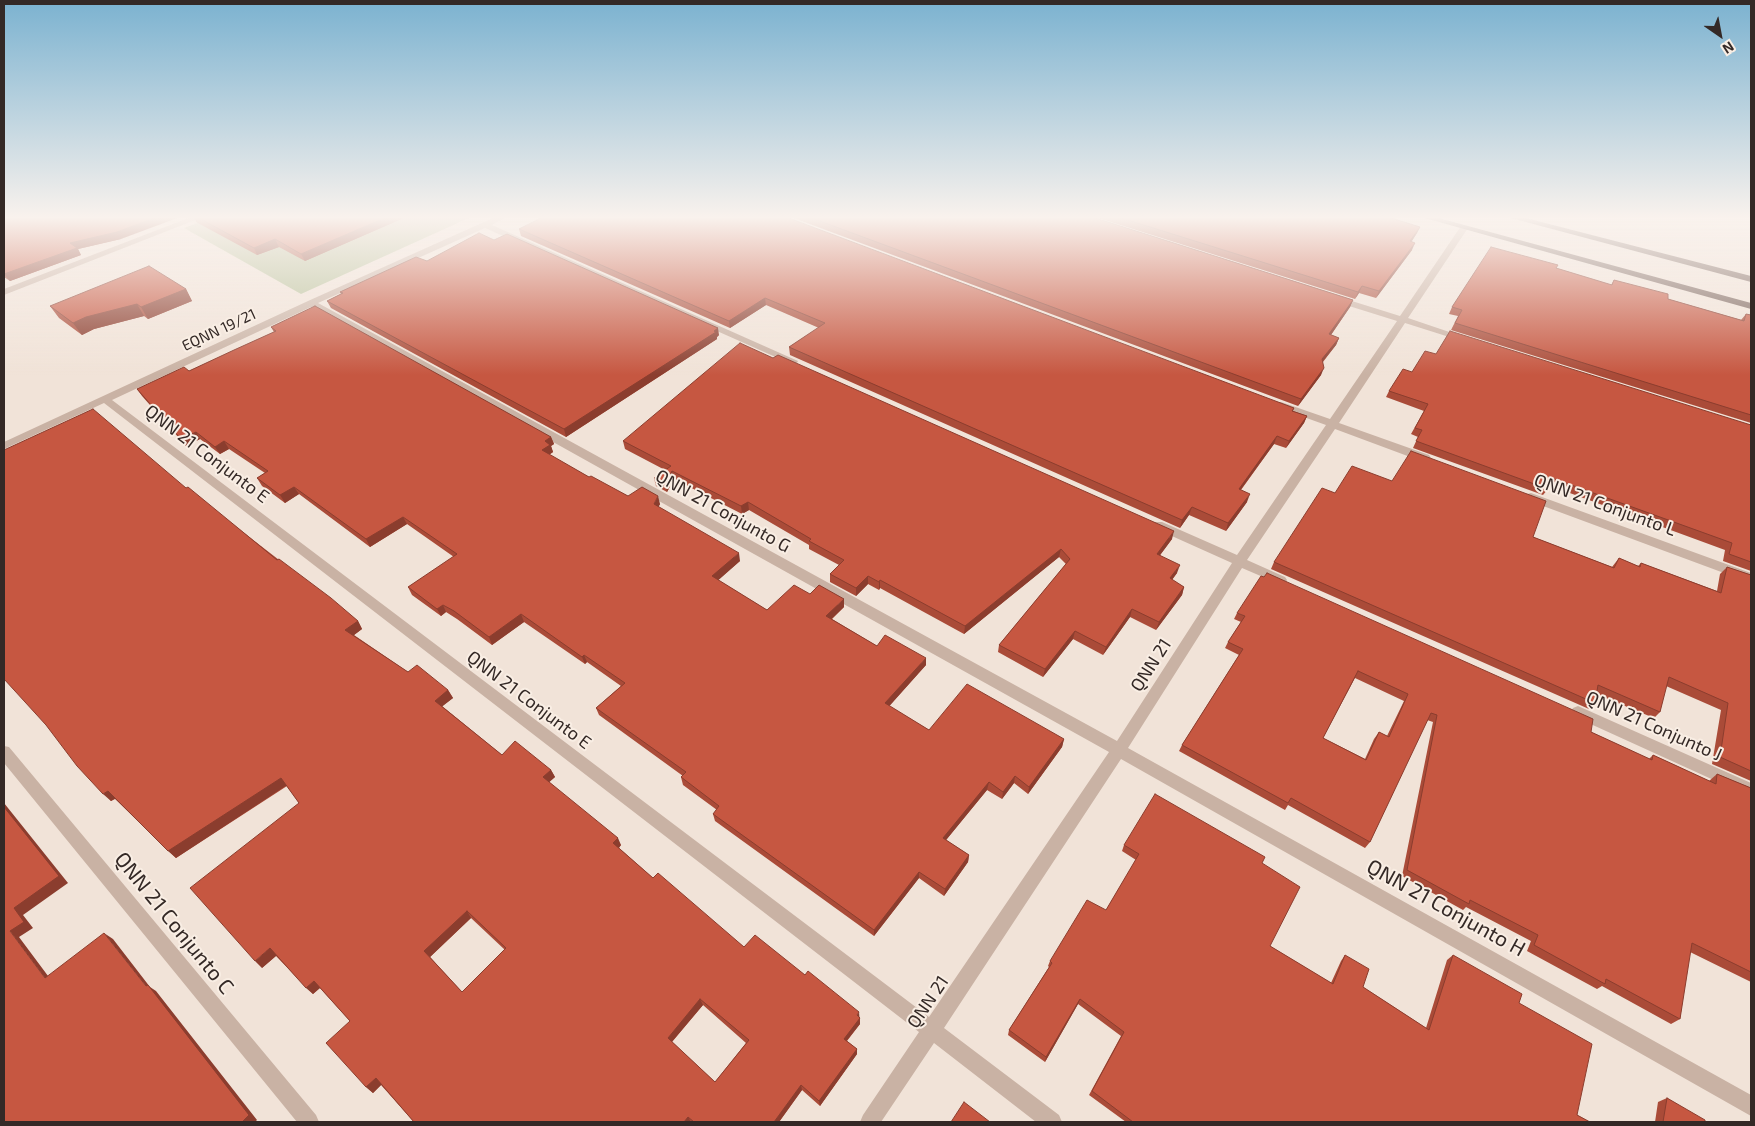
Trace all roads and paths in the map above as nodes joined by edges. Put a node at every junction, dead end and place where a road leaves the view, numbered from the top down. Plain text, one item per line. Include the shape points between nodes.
1 (62, 270) edge
2 (385, 270) edge
3 (588, 270) edge
4 (1436, 270) edge
5 (1617, 270) edge
6 (1714, 270) edge
7 (1751, 279) edge
8 (4, 292) edge
9 (1326, 295) edge
10 (311, 303) junction
11 (1751, 306) edge
12 (1402, 320) junction
13 (1478, 343) edge
14 (804, 366) edge
15 (105, 399) junction
16 (1268, 401) edge
17 (1333, 425) junction
18 (4, 446) edge
19 (1435, 462) edge
20 (1519, 493) edge
21 (1150, 521) edge
22 (1240, 561) junction
23 (1751, 578) edge
24 (1295, 586) edge
25 (1569, 708) edge
26 (1119, 750) junction
27 (4, 752) edge
28 (1751, 790) edge
29 (932, 1030) junction
30 (1751, 1106) edge
31 (309, 1122) edge
32 (870, 1122) edge
33 (1052, 1122) edge

1 - 8 street
2 - 10 street, EQNN 19/21
3 - 14 street
4 - 12 street, QNN 21
5 - 11 main road
6 - 7 main road
9 - 12 street
10 - 15 street, EQNN 19/21
10 - 26 street, QNN 21 Conjunto G
12 - 13 street
12 - 17 street, QNN 21
15 - 18 street, EQNN 19/21
15 - 29 street, QNN 21 Conjunto E
16 - 17 street
17 - 19 street
17 - 22 street, QNN 21
20 - 23 street, QNN 21 Conjunto L
21 - 22 street
22 - 24 street
22 - 26 street, QNN 21
25 - 28 street, QNN 21 Conjunto J
26 - 29 street, QNN 21
26 - 30 street, QNN 21 Conjunto H
27 - 31 street, QNN 21 Conjunto C
29 - 32 street, QNN 21
29 - 33 street, QNN 21 Conjunto E

